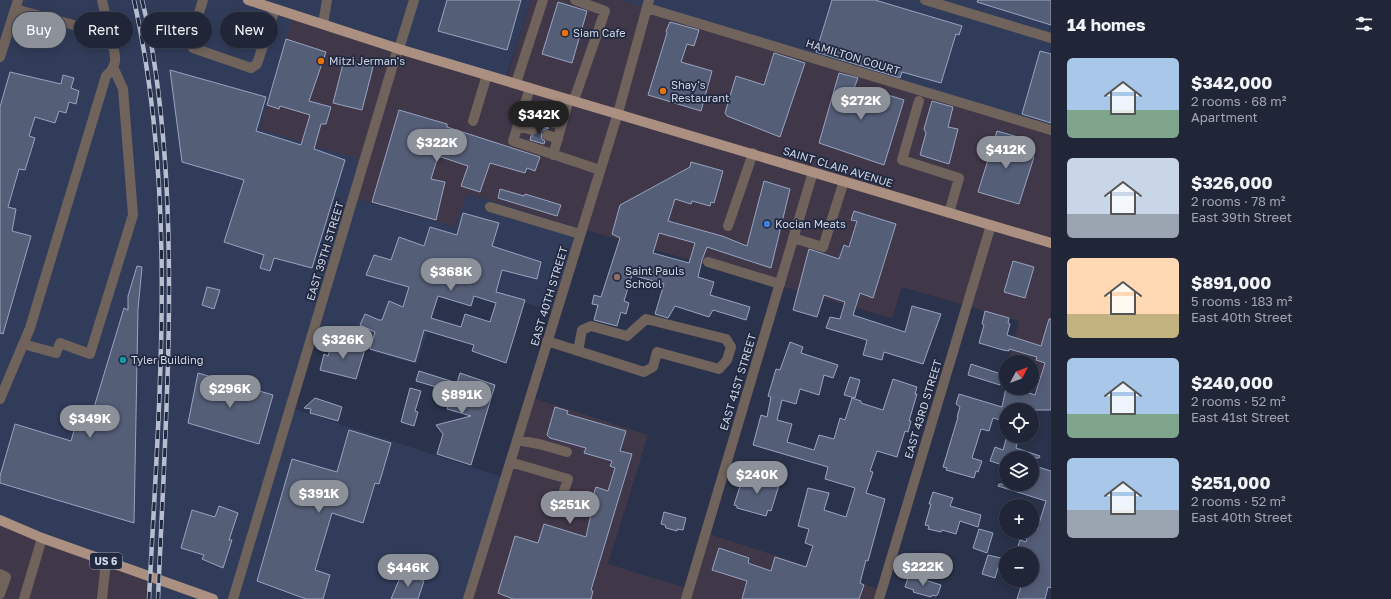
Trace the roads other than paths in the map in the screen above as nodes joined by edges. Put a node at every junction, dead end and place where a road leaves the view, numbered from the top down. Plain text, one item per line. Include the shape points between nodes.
1 (102, 0) edge
2 (203, 0) edge
3 (248, 0) edge
4 (327, 0) edge
5 (414, 0) edge
6 (542, 0) edge
7 (575, 0) edge
8 (925, 0) edge
9 (16, 4) edge
10 (648, 4) edge
11 (275, 9) junction
12 (105, 12) edge
13 (74, 23) edge
14 (323, 24) junction
15 (1051, 38) edge
16 (113, 48) edge
17 (399, 49) junction
18 (0, 57) edge
19 (114, 69) junction
20 (487, 75) junction
21 (516, 83) junction
22 (530, 88) junction
23 (572, 100) junction
24 (919, 101) dead end
25 (522, 113) junction
26 (618, 113) junction
27 (473, 121) dead end
28 (561, 125) junction
29 (518, 126) junction
30 (532, 130) tunnel mouth
31 (1051, 130) edge
32 (546, 135) tunnel mouth
33 (558, 139) junction
34 (753, 153) junction
35 (553, 155) junction
36 (600, 170) junction
37 (813, 172) junction
38 (844, 181) junction
39 (490, 207) dead end
40 (949, 213) junction
41 (991, 225) junction
42 (728, 226) dead end
43 (580, 234) junction
44 (793, 238) junction
45 (1051, 243) edge
46 (708, 262) dead end
47 (780, 284) junction
48 (547, 341) junction
49 (23, 344) junction
50 (578, 351) junction
51 (0, 399) edge
52 (517, 440) junction
53 (566, 452) dead end
54 (510, 462) junction
55 (559, 506) dead end
56 (0, 520) edge
57 (42, 538) junction
58 (106, 561) junction
59 (0, 574) edge
60 (0, 594) edge
61 (24, 599) edge
62 (102, 599) edge
63 (213, 599) edge
64 (234, 599) edge
65 (468, 599) edge
66 (686, 599) edge
67 (879, 599) edge

1 - 12 street
2 - 11 street via 190,41 193,48 251,68 257,64
3 - 11 main road, SAINT CLAIR AVENUE
4 - 14 street
5 - 17 street, EAST 39TH STREET
6 - 21 street
7 - 23 street via 605,11
8 - 15 street
9 - 13 street
9 - 18 street
10 - 26 street, EAST 40TH STREET
10 - 31 street, HAMILTON COURT
11 - 14 main road, SAINT CLAIR AVENUE
14 - 17 main road, SAINT CLAIR AVENUE
16 - 19 street via 116,59
17 - 20 main road, SAINT CLAIR AVENUE
17 - 64 street, EAST 39TH STREET
19 - 49 street via 106,76
19 - 49 street via 123,89 133,215 90,354 60,343 56,353
20 - 21 main road, SAINT CLAIR AVENUE
20 - 27 street
21 - 22 main road, SAINT CLAIR AVENUE
22 - 23 main road, SAINT CLAIR AVENUE
22 - 25 street
23 - 26 main road, SAINT CLAIR AVENUE
23 - 28 street
24 - 40 street via 902,160 958,178
25 - 28 street
25 - 29 street
26 - 34 main road, SAINT CLAIR AVENUE
26 - 36 street, EAST 40TH STREET
28 - 33 street
29 - 30 street
29 - 35 street via 513,142
32 - 33 street
33 - 35 street
34 - 37 main road, SAINT CLAIR AVENUE
34 - 42 street
35 - 36 street
36 - 43 street, EAST 40TH STREET
37 - 38 main road, SAINT CLAIR AVENUE
37 - 44 street, EAST 41ST STREET
38 - 40 main road, SAINT CLAIR AVENUE
38 - 44 street via 823,247
39 - 43 street
40 - 41 main road, SAINT CLAIR AVENUE
41 - 45 main road, SAINT CLAIR AVENUE
41 - 67 street, EAST 43RD STREET
43 - 48 street, EAST 40TH STREET
44 - 47 street, EAST 41ST STREET
46 - 47 street
47 - 66 street, EAST 41ST STREET
48 - 50 street
48 - 52 street, EAST 40TH STREET
49 - 51 street
50 - 50 street via 644,372 653,367 657,352 719,369 726,360 730,347 726,339 646,319 627,336 590,326 582,330
52 - 53 street
52 - 54 street, EAST 40TH STREET
54 - 55 street via 568,479
54 - 65 street, EAST 40TH STREET
56 - 57 main road, US 6
57 - 58 main road, US 6
57 - 61 street
58 - 62 street
58 - 63 main road, US 6
59 - 60 street via 6,577

